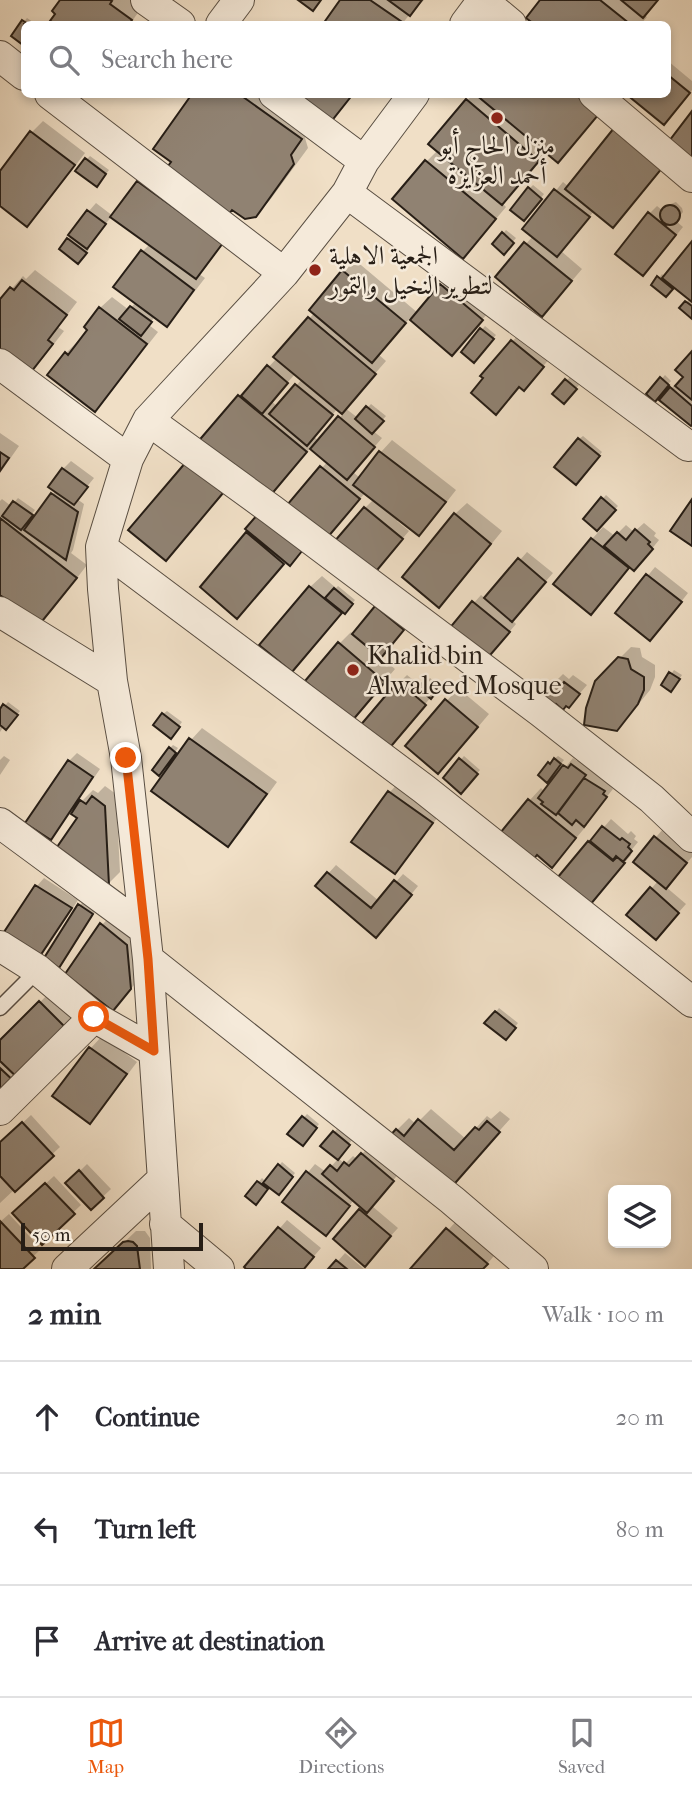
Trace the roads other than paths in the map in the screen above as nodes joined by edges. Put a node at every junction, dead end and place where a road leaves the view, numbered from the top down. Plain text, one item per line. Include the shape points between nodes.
1 (146, 0) edge
2 (239, 0) edge
3 (483, 0) edge
4 (176, 21) edge
5 (223, 21) edge
6 (467, 21) edge
7 (508, 21) edge
8 (0, 57) edge
9 (21, 73) edge
10 (55, 98) edge
11 (279, 98) edge
12 (411, 98) edge
13 (599, 98) edge
14 (365, 161) junction
15 (692, 177) edge
16 (348, 193) junction
17 (284, 273) junction
18 (0, 364) edge
19 (148, 420) junction
20 (688, 446) dead end
21 (128, 459) junction
22 (101, 547) junction
23 (0, 611) edge
24 (112, 681) junction
25 (0, 823) edge
26 (692, 837) edge
27 (144, 929) junction
28 (0, 946) edge
29 (148, 959) junction
30 (38, 970) junction
31 (692, 1002) edge
32 (0, 1008) edge
33 (94, 1017) junction
34 (154, 1051) junction
35 (0, 1110) edge
36 (163, 1179) junction
37 (165, 1224) junction
38 (67, 1269) edge
39 (169, 1269) edge
40 (219, 1269) edge
41 (533, 1269) edge

1 - 4 street
2 - 5 street
3 - 6 street
3 - 7 street
8 - 9 street
10 - 17 street
11 - 14 street
12 - 14 street
13 - 15 street
14 - 16 street
16 - 17 street
16 - 20 street
17 - 19 street
18 - 21 street
19 - 21 street
19 - 26 street via 541,712 652,799
21 - 22 street
22 - 24 street
22 - 31 street via 424,789
23 - 24 street
24 - 27 street via 126,758
25 - 27 street
27 - 29 street
28 - 30 street
29 - 34 street
29 - 41 street
30 - 32 lane
30 - 33 street
33 - 34 street
33 - 35 street
34 - 36 street
36 - 37 street
36 - 38 street
37 - 39 street
37 - 40 street

